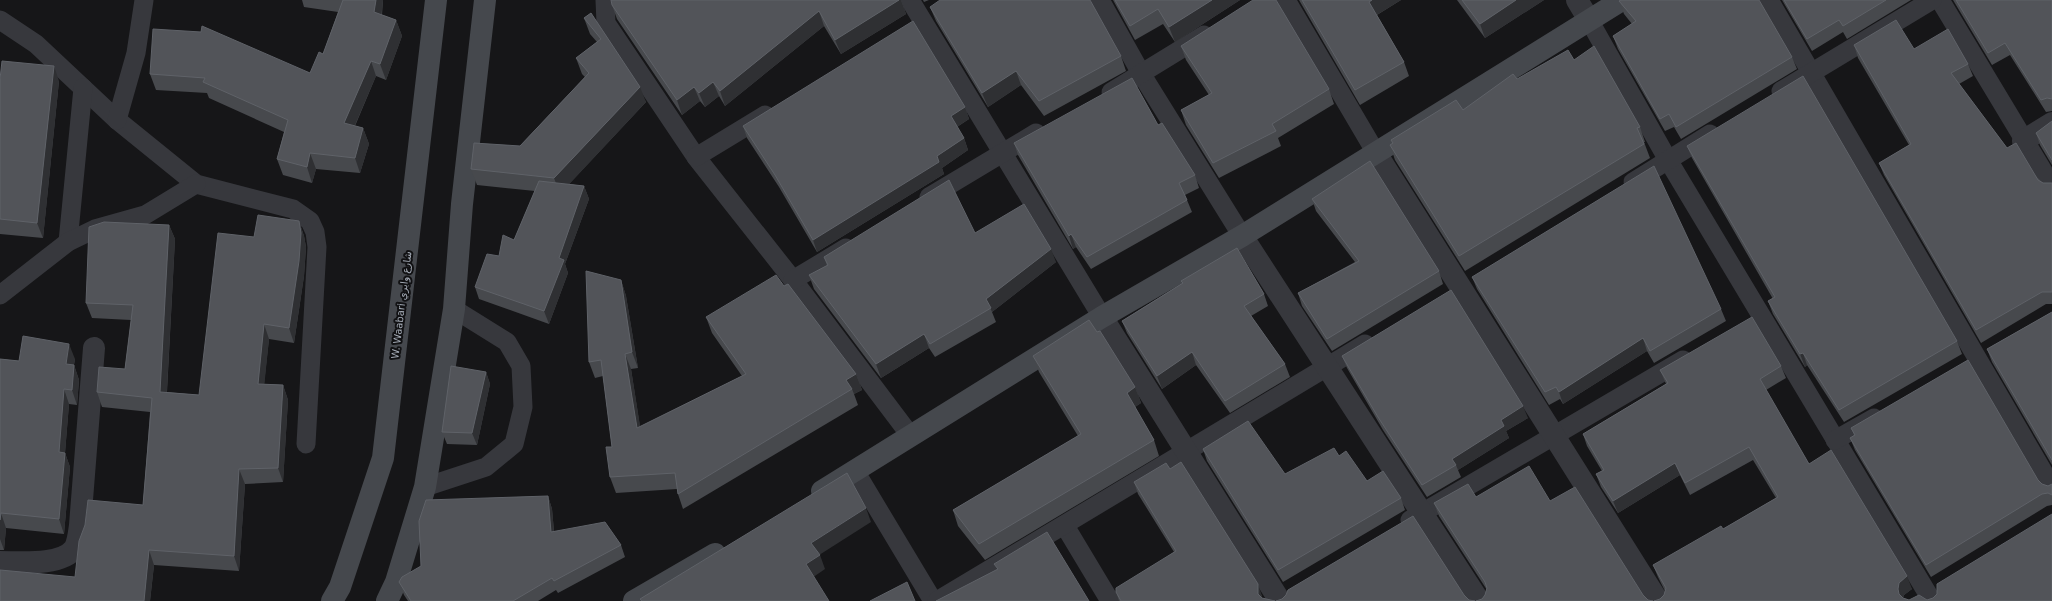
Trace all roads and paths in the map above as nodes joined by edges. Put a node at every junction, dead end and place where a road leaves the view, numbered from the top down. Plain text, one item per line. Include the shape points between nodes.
1 (144, 0) edge
2 (436, 0) edge
3 (485, 0) edge
4 (605, 0) edge
5 (910, 0) edge
6 (1100, 0) edge
7 (1286, 0) edge
8 (1578, 0) edge
9 (1622, 0) edge
10 (1769, 0) edge
11 (1932, 0) edge
12 (1940, 0) edge
13 (938, 8) edge
14 (0, 20) edge
15 (1589, 20) junction
16 (915, 23) junction
17 (1221, 25) edge
18 (1812, 73) junction
19 (1142, 75) junction
20 (83, 88) junction
21 (1092, 102) edge
22 (1764, 102) edge
23 (782, 104) edge
24 (117, 120) junction
25 (2052, 124) edge
26 (1050, 125) edge
27 (1723, 127) edge
28 (2023, 141) junction
29 (1002, 152) junction
30 (1376, 153) junction
31 (696, 157) junction
32 (1668, 160) junction
33 (196, 184) junction
34 (2052, 186) edge
35 (1614, 193) edge
36 (914, 206) edge
37 (1242, 236) junction
38 (860, 239) edge
39 (68, 242) junction
40 (793, 280) junction
41 (0, 295) edge
42 (454, 309) junction
43 (1102, 317) junction
44 (1380, 334) edge
45 (94, 348) dead end
46 (1698, 351) edge
47 (1327, 367) junction
48 (1889, 409) edge
49 (910, 435) junction
50 (1554, 435) junction
51 (1835, 440) junction
52 (306, 444) dead end
53 (1187, 452) junction
54 (855, 471) junction
55 (2052, 487) edge
56 (425, 488) junction
57 (807, 500) edge
58 (1423, 513) junction
59 (1065, 526) junction
60 (1396, 528) edge
61 (731, 544) edge
62 (0, 562) edge
63 (1928, 595) edge
64 (1280, 597) edge
65 (332, 601) edge
66 (387, 601) edge
67 (634, 601) edge
68 (933, 601) edge
69 (937, 601) edge
70 (1110, 601) edge
71 (1479, 601) edge
72 (1658, 601) edge

1 - 24 lane via 136,53
2 - 65 main road, W. Waabari شارع وابري via 383,458 340,587
3 - 42 main road via 462,204
4 - 31 lane via 606,23
5 - 16 lane
6 - 19 lane
7 - 30 lane
8 - 15 street
9 - 15 main road
10 - 18 lane
11 - 18 lane
12 - 28 lane
13 - 16 lane
14 - 20 lane via 36,44
15 - 30 main road
15 - 32 lane
16 - 29 lane
17 - 19 lane
18 - 22 lane
18 - 55 lane
19 - 21 lane
19 - 37 lane
20 - 24 lane
20 - 39 lane
23 - 31 lane
24 - 33 lane
25 - 28 street
26 - 29 lane
27 - 32 lane
28 - 34 lane
29 - 36 lane
29 - 43 lane
30 - 37 main road
30 - 50 street
31 - 40 lane
32 - 35 lane
32 - 51 lane via 1753,318
33 - 39 lane via 145,215 95,229
33 - 52 lane via 293,209 310,221 315,232
37 - 43 main road
37 - 47 street
38 - 40 lane
39 - 41 lane
40 - 49 lane
42 - 56 main road
42 - 56 lane via 507,342 521,366 523,407 514,444 486,467
43 - 49 main road
43 - 53 street
44 - 47 lane
45 - 62 street via 80,525 75,548 66,557 48,561
46 - 50 lane
47 - 53 lane
47 - 58 street
48 - 51 lane
49 - 54 main road
50 - 58 lane
50 - 72 street
51 - 63 lane
53 - 59 lane
53 - 64 street
54 - 57 main road
54 - 68 lane
56 - 66 main road via 396,582
58 - 60 lane
58 - 71 street
59 - 69 lane
59 - 70 lane
61 - 67 main road

